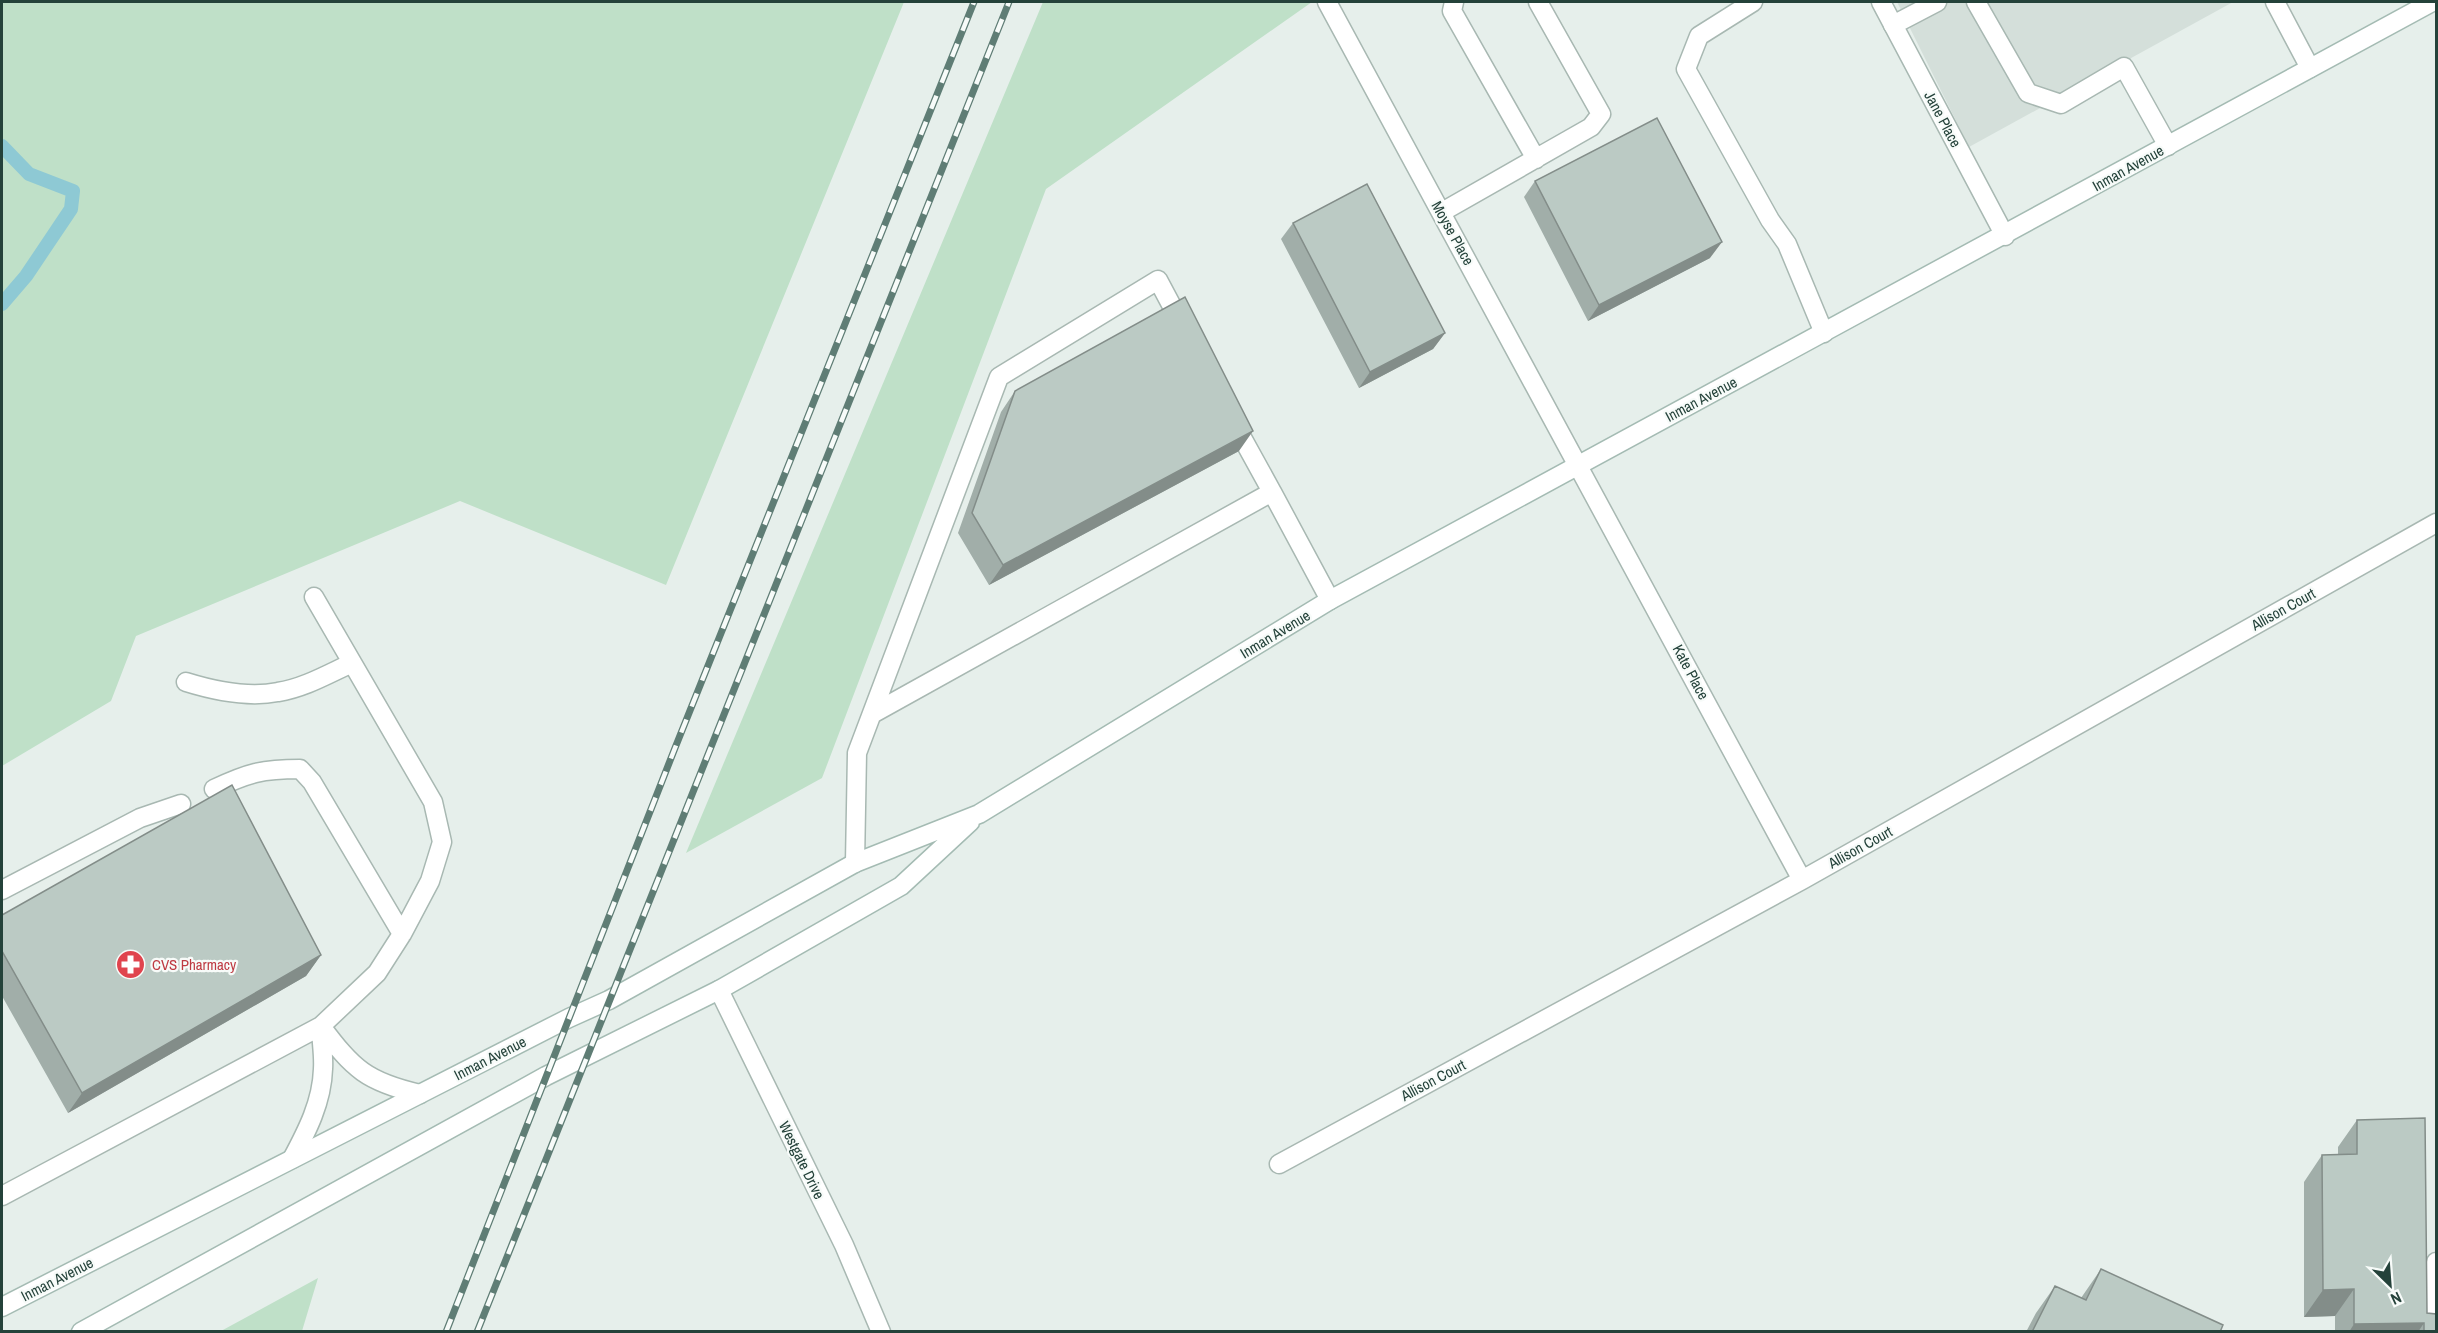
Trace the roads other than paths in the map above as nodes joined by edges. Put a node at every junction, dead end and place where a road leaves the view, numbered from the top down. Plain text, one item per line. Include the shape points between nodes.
1 (1327, 2) edge
2 (1454, 2) edge
3 (1538, 2) edge
4 (1750, 2) edge
5 (1881, 2) edge
6 (1937, 2) edge
7 (1976, 2) edge
8 (2276, 2) edge
9 (2432, 2) edge
10 (1893, 25) junction
11 (2310, 68) junction
12 (2168, 146) junction
13 (1536, 159) junction
14 (1442, 212) junction
15 (2005, 236) junction
16 (1824, 333) junction
17 (1190, 341) edge
18 (1228, 412) edge
19 (1579, 465) junction
20 (1272, 492) junction
21 (2436, 523) edge
22 (314, 597) dead end
23 (1330, 600) junction
24 (352, 663) junction
25 (186, 682) dead end
26 (874, 713) junction
27 (214, 789) dead end
28 (182, 804) dead end
29 (979, 814) junction
30 (855, 863) junction
31 (1802, 880) junction
32 (2, 890) edge
33 (402, 934) junction
34 (718, 990) junction
35 (321, 1026) junction
36 (420, 1094) junction
37 (292, 1159) junction
38 (1279, 1164) dead end
39 (2, 1196) edge
40 (2436, 1262) edge
41 (2, 1307) edge
42 (2436, 1317) edge
43 (81, 1332) edge
44 (880, 1332) edge

1 - 14 main road, Moyse Place
2 - 13 main road via 1452,11
3 - 13 main road via 1601,114 1591,127
4 - 16 main road via 1699,36 1686,69 1787,244
5 - 10 main road, Jane Place
6 - 10 main road
7 - 12 main road via 2028,93 2061,104 2124,67
8 - 11 main road
9 - 11 main road, Inman Avenue
10 - 15 main road, Jane Place
11 - 12 main road, Inman Avenue
12 - 15 main road, Inman Avenue
13 - 14 main road
14 - 19 main road, Moyse Place
15 - 16 main road, Inman Avenue
16 - 19 main road, Inman Avenue
17 - 26 main road via 1158,280 999,377
18 - 20 main road
19 - 23 main road, Inman Avenue
19 - 31 main road, Kate Place
20 - 23 main road
20 - 26 main road
21 - 31 main road, Allison Court
22 - 24 main road
23 - 29 main road, Inman Avenue
24 - 25 main road via 278,692 238,693
24 - 33 main road via 433,802 442,842 430,881
26 - 30 main road via 857,753
27 - 33 main road via 248,773 300,769 312,782
28 - 32 main road via 140,818
29 - 30 main road, Inman Avenue
29 - 34 main road, Inman Avenue via 901,886
30 - 36 main road, Inman Avenue via 609,1000
31 - 38 main road, Allison Court
33 - 35 main road via 377,972
34 - 43 main road, Inman Avenue via 546,1076
34 - 44 main road, Westgate Drive via 844,1245
35 - 36 main road via 359,1071 375,1081
35 - 37 main road via 323,1070 316,1108
35 - 39 main road
36 - 37 main road, Inman Avenue
37 - 41 main road, Inman Avenue
40 - 42 main road

